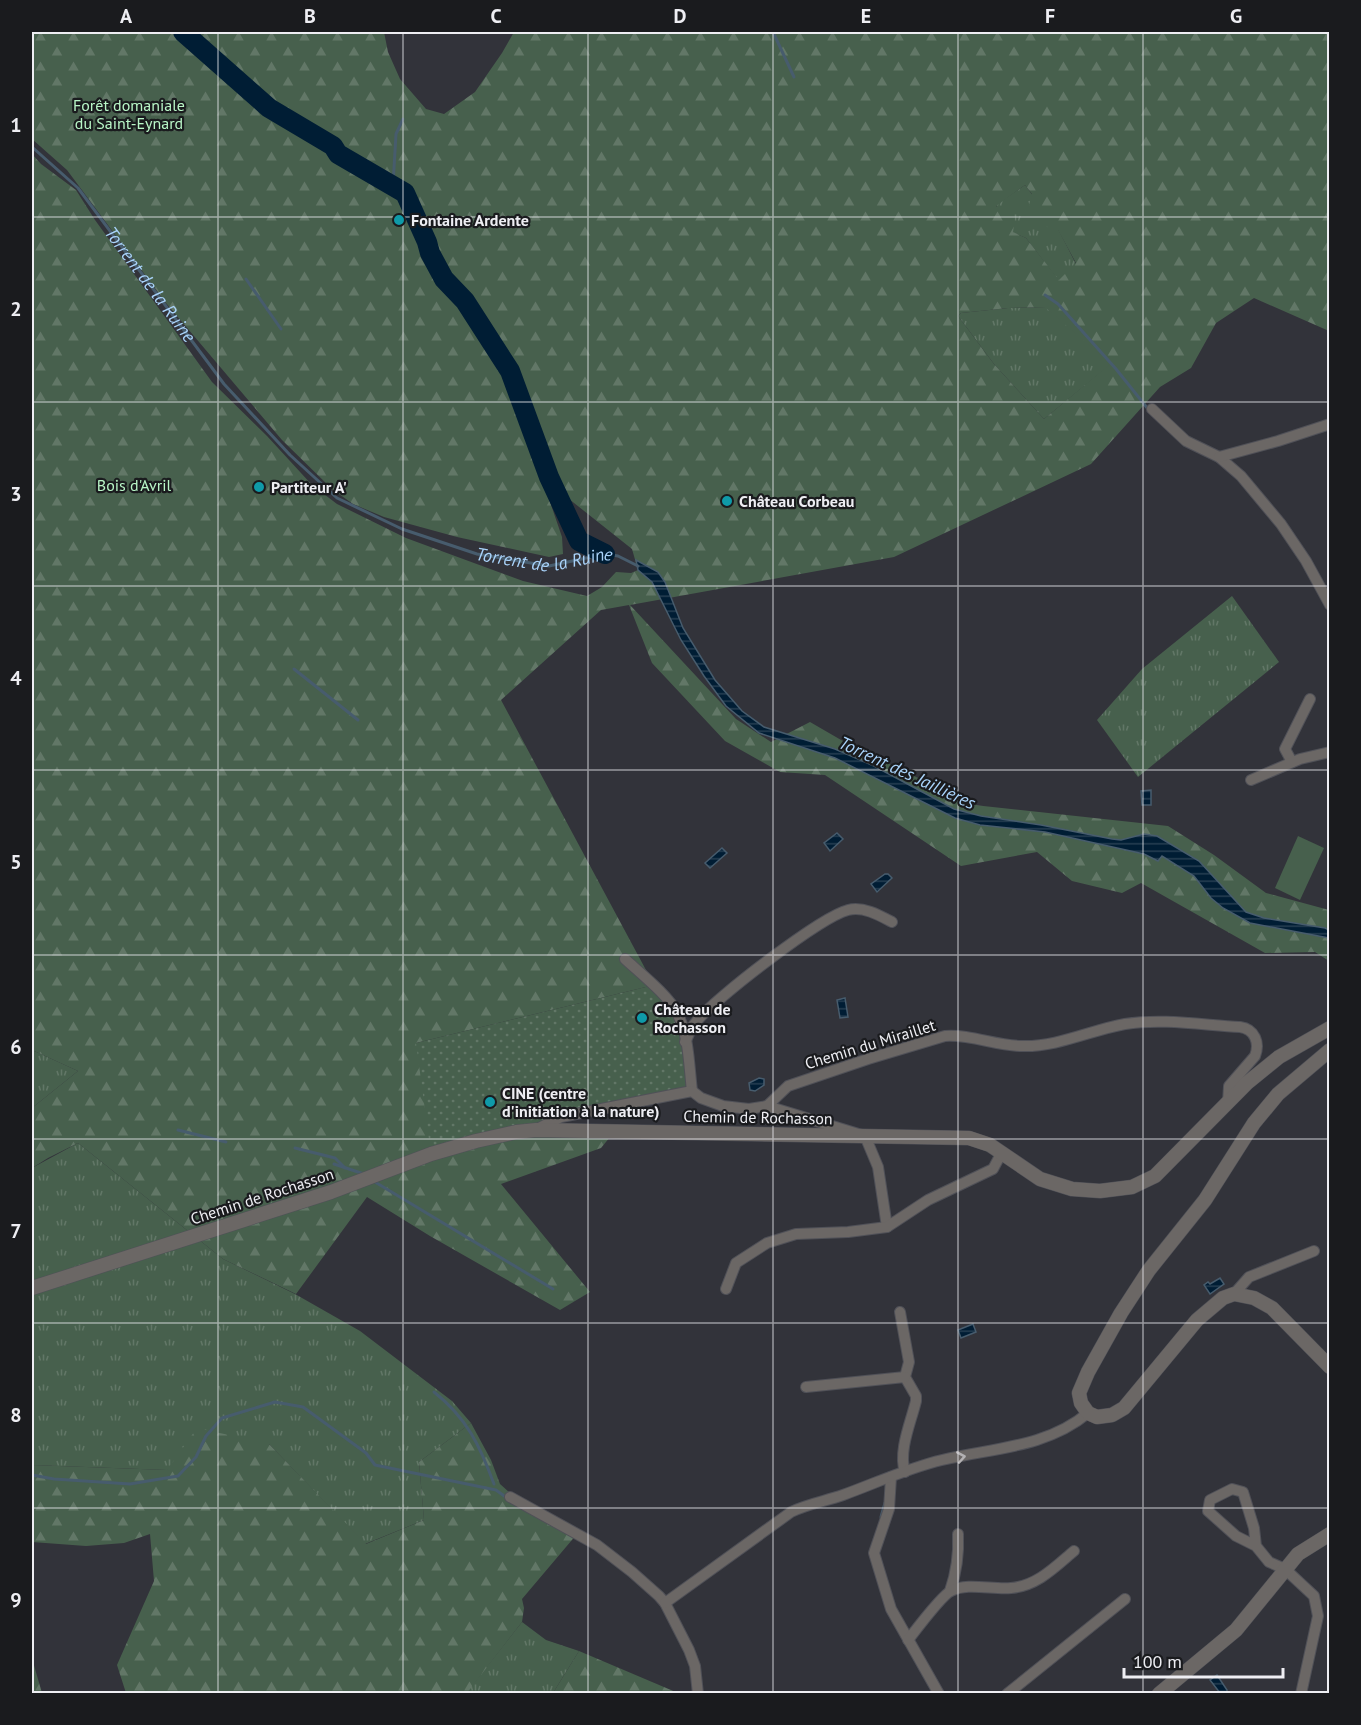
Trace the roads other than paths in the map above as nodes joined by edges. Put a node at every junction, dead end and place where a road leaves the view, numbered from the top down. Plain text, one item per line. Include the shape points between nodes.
1 (1152, 409) dead end
2 (1329, 424) edge
3 (1219, 457) junction
4 (1329, 605) edge
5 (1310, 699) dead end
6 (1329, 752) edge
7 (1292, 762) junction
8 (1251, 780) dead end
9 (892, 922) dead end
10 (625, 959) dead end
11 (1329, 1028) edge
12 (685, 1042) junction
13 (1329, 1050) edge
14 (692, 1091) junction
15 (1228, 1103) junction
16 (768, 1106) junction
17 (536, 1130) junction
18 (865, 1136) junction
19 (1002, 1152) junction
20 (887, 1227) junction
21 (1314, 1251) dead end
22 (32, 1288) edge
23 (726, 1289) dead end
24 (1234, 1294) junction
25 (900, 1312) dead end
26 (1329, 1367) edge
27 (905, 1377) junction
28 (806, 1387) dead end
29 (1088, 1413) junction
30 (905, 1472) junction
31 (891, 1477) junction
32 (510, 1497) dead end
33 (1329, 1533) edge
34 (958, 1534) dead end
35 (1256, 1546) junction
36 (1074, 1551) dead end
37 (1285, 1569) junction
38 (950, 1591) junction
39 (1125, 1599) dead end
40 (665, 1603) junction
41 (908, 1640) junction
42 (698, 1694) edge
43 (939, 1694) edge
44 (1007, 1694) edge
45 (1159, 1694) edge
46 (1301, 1694) edge

1 - 3 street via 1186,441
2 - 3 street
3 - 4 street via 1241,476 1281,524
5 - 7 street via 1284,749
6 - 7 street
7 - 8 street
9 - 12 street via 861,909 833,916 715,1003 696,1022
10 - 12 street via 672,1005
11 - 15 street, Chemin de Rochasson via 1279,1058
12 - 14 street
13 - 29 street via 1278,1094 1254,1123 1205,1200 1134,1291 1079,1393
14 - 16 street via 730,1107
14 - 17 street via 561,1117
15 - 16 street, Chemin du Miraillet via 1229,1086 1255,1056 1254,1036 1246,1028 1170,1023 1128,1024 1022,1047 945,1036 788,1086
15 - 19 street, Chemin de Rochasson via 1155,1176 1132,1187 1072,1189 1040,1179
16 - 18 street
17 - 18 street, Chemin de Rochasson
17 - 22 street, Chemin de Rochasson via 431,1154 331,1192
18 - 19 street, Chemin de Rochasson via 969,1138
18 - 20 street via 878,1167
19 - 20 street via 993,1168 928,1200
20 - 23 street via 796,1234 767,1243 736,1263
21 - 24 street via 1249,1277
24 - 26 street via 1254,1298 1272,1308
24 - 29 street via 1197,1320 1124,1408 1112,1415 1097,1417
25 - 27 street via 909,1362
27 - 28 street
27 - 30 street via 916,1401 903,1458
30 -> 29 street via 1026,1444 1066,1428
30 - 31 street
31 - 40 street via 791,1512
31 - 41 street via 889,1509 874,1553 891,1609
32 - 40 street via 597,1545
33 - 37 street via 1298,1554
34 - 38 street via 958,1563
35 - 35 street via 1243,1492 1232,1489 1209,1500 1208,1511 1236,1536
35 - 37 street via 1269,1562
36 - 38 street via 1027,1585
37 - 45 street via 1236,1630
37 - 46 street via 1314,1596 1318,1616
38 - 41 street
39 - 44 street
40 - 42 street via 695,1666
41 - 43 street

